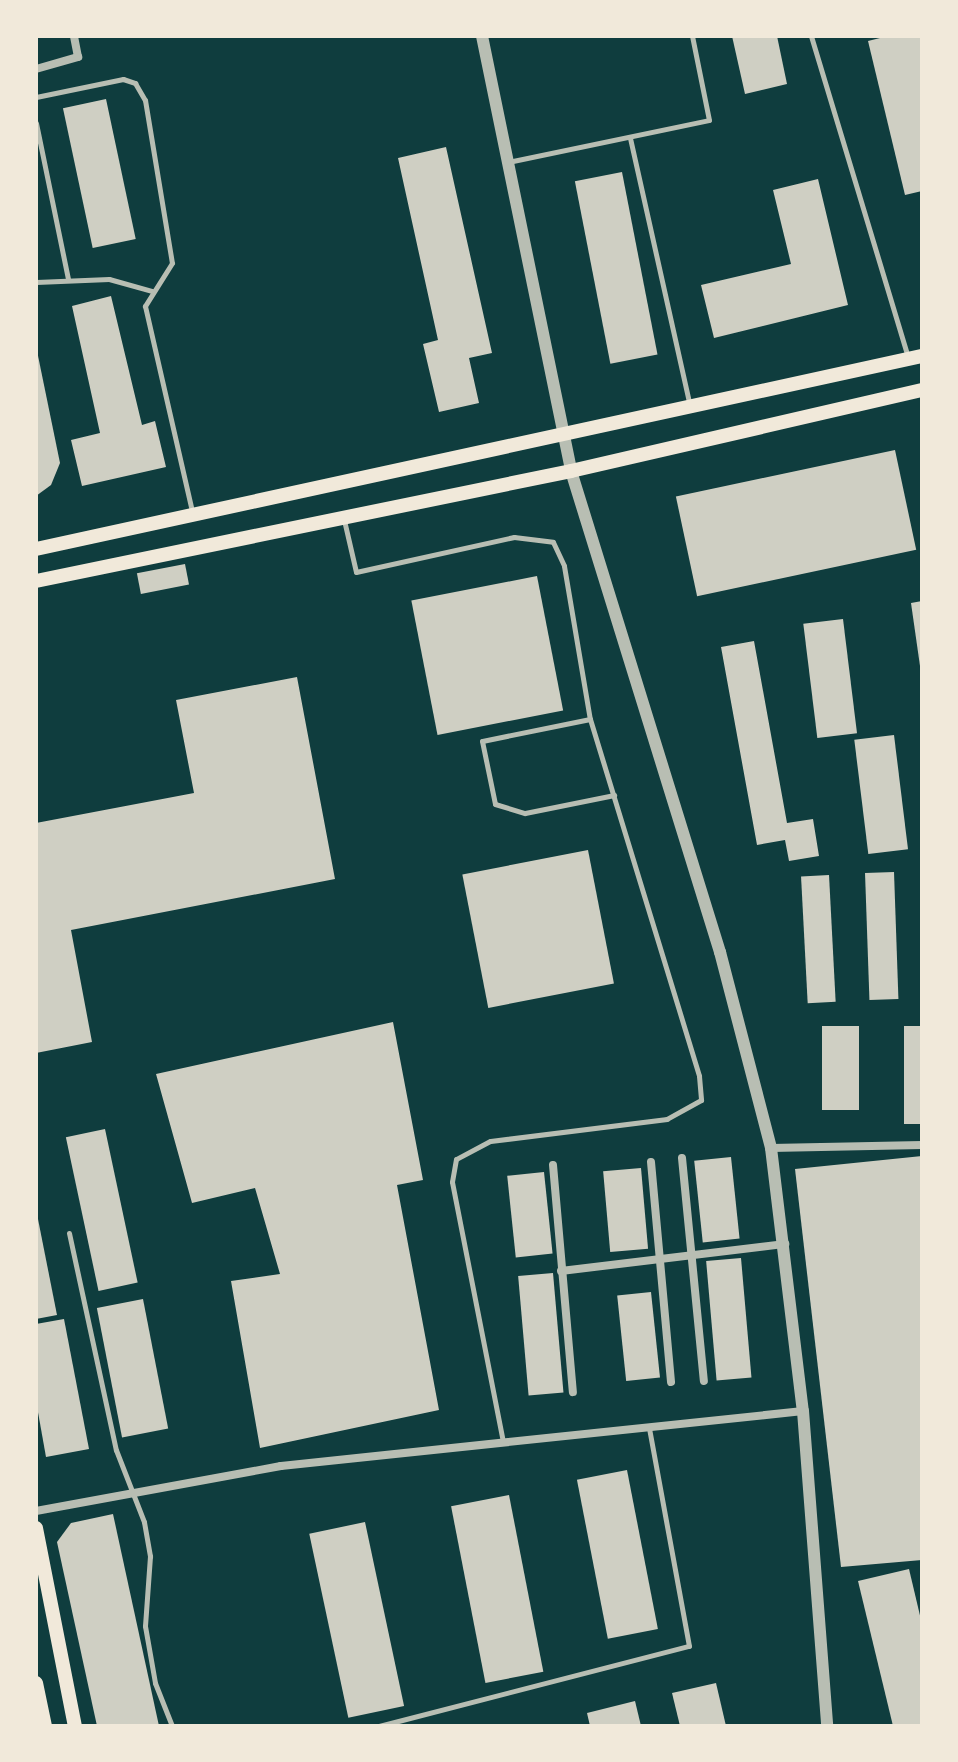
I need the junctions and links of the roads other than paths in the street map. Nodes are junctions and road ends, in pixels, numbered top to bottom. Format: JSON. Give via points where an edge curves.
{"nodes":[{"id":1,"x":74,"y":36,"type":"edge"},
{"id":2,"x":482,"y":36,"type":"edge"},
{"id":3,"x":692,"y":36,"type":"edge"},
{"id":4,"x":811,"y":36,"type":"edge"},
{"id":5,"x":36,"y":69,"type":"edge"},
{"id":6,"x":36,"y":97,"type":"edge"},
{"id":7,"x":36,"y":123,"type":"edge"},
{"id":8,"x":630,"y":138,"type":"junction"},
{"id":9,"x":507,"y":162,"type":"junction"},
{"id":10,"x":68,"y":279,"type":"junction"},
{"id":11,"x":36,"y":282,"type":"edge"},
{"id":12,"x":152,"y":291,"type":"junction"},
{"id":13,"x":915,"y":358,"type":"edge"},
{"id":14,"x":922,"y":390,"type":"edge"},
{"id":15,"x":691,"y":408,"type":"junction"},
{"id":16,"x":562,"y":437,"type":"junction"},
{"id":17,"x":571,"y":471,"type":"junction"},
{"id":18,"x":194,"y":515,"type":"junction"},
{"id":19,"x":344,"y":517,"type":"junction"},
{"id":20,"x":36,"y":549,"type":"edge"},
{"id":21,"x":36,"y":581,"type":"edge"},
{"id":22,"x":590,"y":719,"type":"junction"},
{"id":23,"x":614,"y":795,"type":"junction"},
{"id":24,"x":922,"y":1145,"type":"edge"},
{"id":25,"x":771,"y":1148,"type":"junction"},
{"id":26,"x":682,"y":1158,"type":"dead end"},
{"id":27,"x":651,"y":1162,"type":"dead end"},
{"id":28,"x":553,"y":1165,"type":"dead end"},
{"id":29,"x":69,"y":1233,"type":"dead end"},
{"id":30,"x":785,"y":1244,"type":"junction"},
{"id":31,"x":692,"y":1253,"type":"junction"},
{"id":32,"x":659,"y":1260,"type":"junction"},
{"id":33,"x":561,"y":1271,"type":"junction"},
{"id":34,"x":704,"y":1381,"type":"dead end"},
{"id":35,"x":671,"y":1382,"type":"dead end"},
{"id":36,"x":573,"y":1392,"type":"dead end"},
{"id":37,"x":803,"y":1411,"type":"junction"},
{"id":38,"x":649,"y":1429,"type":"junction"},
{"id":39,"x":503,"y":1441,"type":"junction"},
{"id":40,"x":133,"y":1493,"type":"junction"},
{"id":41,"x":36,"y":1511,"type":"edge"},
{"id":42,"x":36,"y":1528,"type":"edge"},
{"id":43,"x":36,"y":1683,"type":"edge"},
{"id":44,"x":45,"y":1726,"type":"edge"},
{"id":45,"x":75,"y":1726,"type":"edge"},
{"id":46,"x":172,"y":1726,"type":"edge"},
{"id":47,"x":379,"y":1726,"type":"edge"},
{"id":48,"x":827,"y":1726,"type":"edge"}],
"edges":[{"from":1,"to":5,"type":"street","via":[[78,57]]},
{"from":2,"to":9,"type":"street"},
{"from":3,"to":8,"type":"lane","via":[[709,120]]},
{"from":4,"to":13,"type":"lane"},
{"from":6,"to":12,"type":"lane","via":[[123,79],[140,92],[166,207],[172,263]]},
{"from":7,"to":10,"type":"lane"},
{"from":8,"to":9,"type":"lane"},
{"from":8,"to":15,"type":"lane"},
{"from":9,"to":16,"type":"street"},
{"from":10,"to":11,"type":"lane"},
{"from":10,"to":12,"type":"lane","via":[[109,279]]},
{"from":12,"to":18,"type":"lane","via":[[145,306]]},
{"from":13,"to":15,"type":"main road"},
{"from":14,"to":17,"type":"main road"},
{"from":15,"to":16,"type":"main road"},
{"from":16,"to":17,"type":"street"},
{"from":16,"to":18,"type":"main road"},
{"from":17,"to":19,"type":"main road"},
{"from":17,"to":25,"type":"street","via":[[720,952]]},
{"from":18,"to":20,"type":"main road"},
{"from":19,"to":21,"type":"main road"},
{"from":19,"to":22,"type":"lane","via":[[356,572],[514,537],[553,542],[564,566]]},
{"from":22,"to":23,"type":"lane"},
{"from":22,"to":23,"type":"lane","via":[[482,741],[495,804],[525,813]]},
{"from":23,"to":39,"type":"lane","via":[[689,1034],[701,1100],[667,1119],[490,1141],[456,1159],[452,1182]]},
{"from":24,"to":25,"type":"street"},
{"from":25,"to":30,"type":"street"},
{"from":26,"to":31,"type":"street"},
{"from":27,"to":32,"type":"street"},
{"from":28,"to":33,"type":"street"},
{"from":29,"to":40,"type":"lane","via":[[116,1450]]},
{"from":30,"to":31,"type":"street"},
{"from":30,"to":37,"type":"street"},
{"from":31,"to":32,"type":"street"},
{"from":31,"to":34,"type":"street"},
{"from":32,"to":33,"type":"street"},
{"from":32,"to":35,"type":"street"},
{"from":33,"to":36,"type":"street"},
{"from":37,"to":38,"type":"street"},
{"from":37,"to":48,"type":"street"},
{"from":38,"to":39,"type":"street"},
{"from":38,"to":47,"type":"lane","via":[[689,1646]]},
{"from":39,"to":40,"type":"street","via":[[281,1466]]},
{"from":40,"to":41,"type":"street"},
{"from":40,"to":46,"type":"lane","via":[[150,1556],[147,1640],[155,1683]]},
{"from":42,"to":45,"type":"main road"},
{"from":43,"to":44,"type":"main road"}]}
